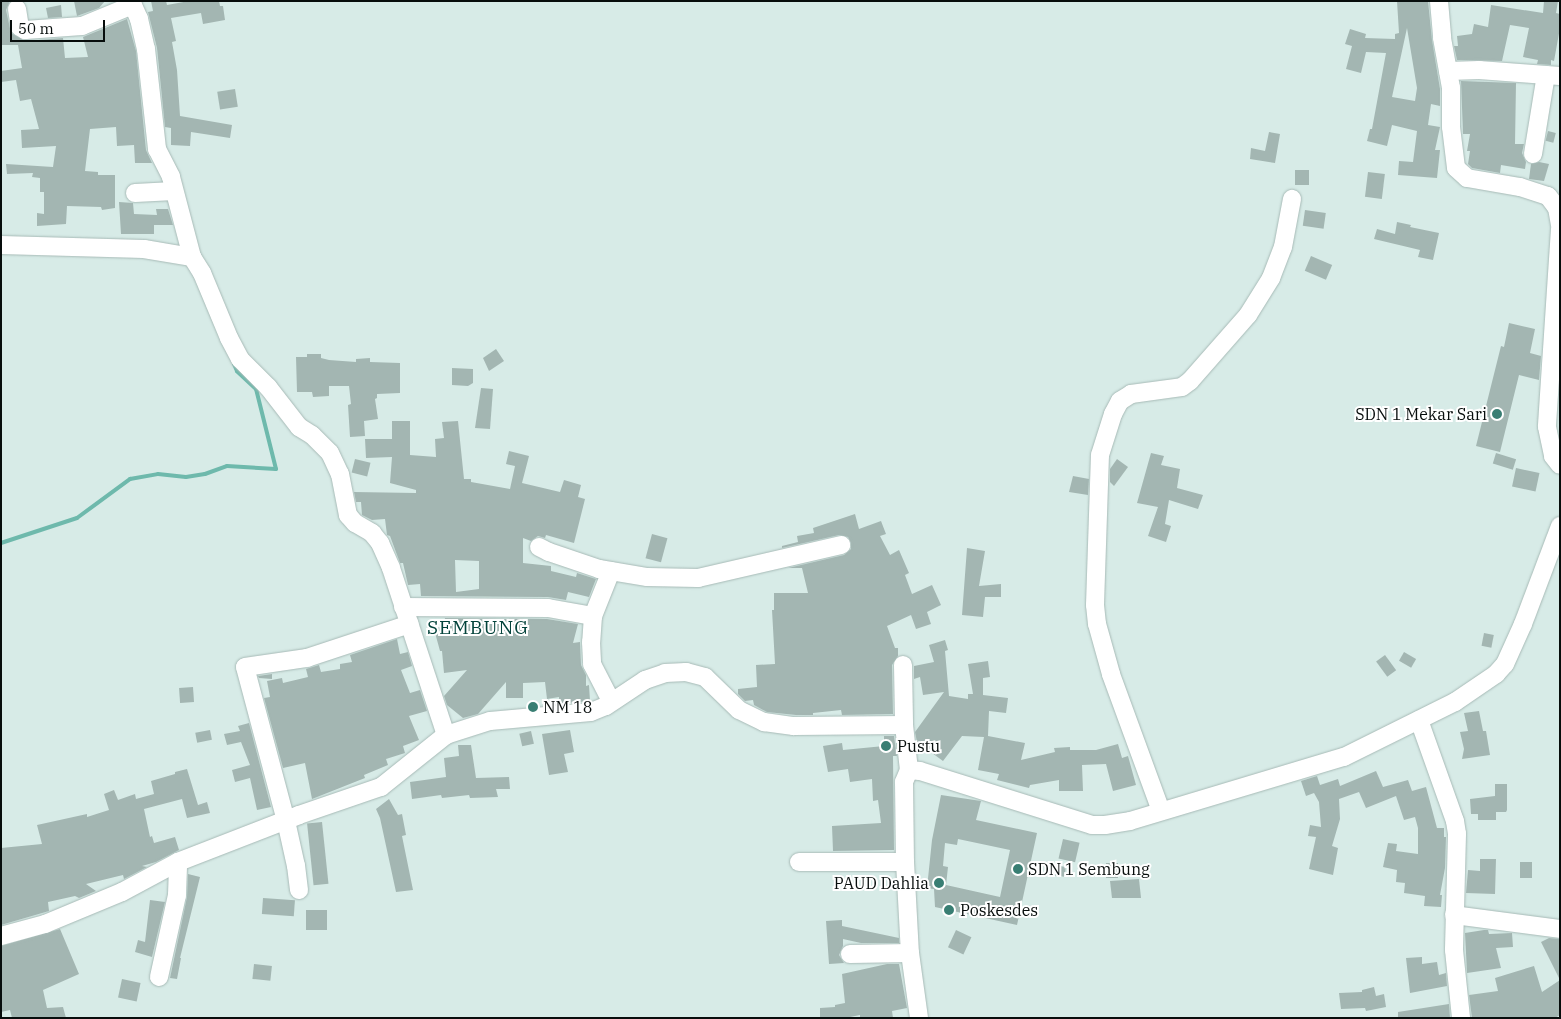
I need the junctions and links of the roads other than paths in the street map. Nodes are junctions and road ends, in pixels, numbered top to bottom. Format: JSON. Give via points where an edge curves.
{"nodes":[{"id":1,"x":1439,"y":1,"type":"edge"},
{"id":2,"x":132,"y":3,"type":"edge"},
{"id":3,"x":17,"y":9,"type":"dead end"},
{"id":4,"x":1448,"y":71,"type":"junction"},
{"id":5,"x":1553,"y":76,"type":"edge"},
{"id":6,"x":1533,"y":154,"type":"dead end"},
{"id":7,"x":174,"y":191,"type":"junction"},
{"id":8,"x":134,"y":193,"type":"dead end"},
{"id":9,"x":1292,"y":198,"type":"dead end"},
{"id":10,"x":1560,"y":225,"type":"edge"},
{"id":11,"x":1560,"y":229,"type":"edge"},
{"id":12,"x":1,"y":245,"type":"edge"},
{"id":13,"x":192,"y":257,"type":"junction"},
{"id":14,"x":1557,"y":311,"type":"edge"},
{"id":15,"x":1560,"y":465,"type":"edge"},
{"id":16,"x":1560,"y":526,"type":"edge"},
{"id":17,"x":841,"y":545,"type":"dead end"},
{"id":18,"x":540,"y":547,"type":"dead end"},
{"id":19,"x":611,"y":571,"type":"junction"},
{"id":20,"x":403,"y":607,"type":"junction"},
{"id":21,"x":592,"y":616,"type":"junction"},
{"id":22,"x":410,"y":624,"type":"junction"},
{"id":23,"x":903,"y":665,"type":"dead end"},
{"id":24,"x":611,"y":701,"type":"junction"},
{"id":25,"x":1419,"y":720,"type":"junction"},
{"id":26,"x":904,"y":725,"type":"junction"},
{"id":27,"x":446,"y":736,"type":"junction"},
{"id":28,"x":908,"y":770,"type":"junction"},
{"id":29,"x":1161,"y":811,"type":"junction"},
{"id":30,"x":286,"y":821,"type":"junction"},
{"id":31,"x":178,"y":862,"type":"junction"},
{"id":32,"x":799,"y":862,"type":"dead end"},
{"id":33,"x":905,"y":862,"type":"junction"},
{"id":34,"x":299,"y":890,"type":"dead end"},
{"id":35,"x":1454,"y":915,"type":"junction"},
{"id":36,"x":1560,"y":930,"type":"edge"},
{"id":37,"x":1,"y":936,"type":"edge"},
{"id":38,"x":910,"y":953,"type":"junction"},
{"id":39,"x":850,"y":954,"type":"dead end"},
{"id":40,"x":159,"y":977,"type":"dead end"},
{"id":41,"x":919,"y":1018,"type":"edge"},
{"id":42,"x":1460,"y":1018,"type":"edge"}],
"edges":[{"from":1,"to":4,"type":"street"},
{"from":2,"to":3,"type":"street","via":[[82,26],[25,30],[20,27]]},
{"from":2,"to":7,"type":"street","via":[[146,49],[157,149]]},
{"from":4,"to":5,"type":"street"},
{"from":4,"to":10,"type":"street","via":[[1454,162],[1459,173],[1478,181],[1543,193],[1554,201]]},
{"from":5,"to":6,"type":"street"},
{"from":7,"to":8,"type":"street"},
{"from":7,"to":13,"type":"street"},
{"from":9,"to":29,"type":"street","via":[[1284,247],[1271,278],[1248,315],[1190,381],[1182,386],[1131,394],[1120,402],[1100,454],[1097,624],[1111,674]]},
{"from":11,"to":14,"type":"street"},
{"from":12,"to":13,"type":"street","via":[[144,249]]},
{"from":13,"to":20,"type":"street","via":[[240,359],[268,387],[295,423],[319,441],[334,459],[348,515],[372,533],[380,544]]},
{"from":14,"to":15,"type":"street","via":[[1547,427],[1548,442]]},
{"from":16,"to":25,"type":"street","via":[[1505,664],[1485,683]]},
{"from":17,"to":19,"type":"street","via":[[698,578],[647,577]]},
{"from":18,"to":19,"type":"street"},
{"from":19,"to":21,"type":"street"},
{"from":20,"to":21,"type":"street","via":[[548,608]]},
{"from":20,"to":22,"type":"street"},
{"from":21,"to":24,"type":"street","via":[[592,664]]},
{"from":22,"to":27,"type":"street"},
{"from":22,"to":30,"type":"street","via":[[307,658],[245,668]]},
{"from":23,"to":26,"type":"street"},
{"from":24,"to":26,"type":"street","via":[[655,676],[686,672],[705,677],[739,710],[764,722],[794,726]]},
{"from":24,"to":27,"type":"street","via":[[591,712],[490,720]]},
{"from":25,"to":29,"type":"street","via":[[1344,756]]},
{"from":25,"to":35,"type":"street","via":[[1455,821]]},
{"from":26,"to":28,"type":"street"},
{"from":27,"to":30,"type":"street","via":[[381,787]]},
{"from":28,"to":29,"type":"street","via":[[1092,825],[1118,823]]},
{"from":28,"to":33,"type":"street","via":[[904,782]]},
{"from":30,"to":31,"type":"street"},
{"from":30,"to":34,"type":"street"},
{"from":31,"to":37,"type":"street","via":[[122,892],[45,924]]},
{"from":31,"to":40,"type":"street","via":[[177,895]]},
{"from":32,"to":33,"type":"street"},
{"from":33,"to":38,"type":"street"},
{"from":35,"to":36,"type":"street"},
{"from":35,"to":42,"type":"street"},
{"from":38,"to":39,"type":"street"},
{"from":38,"to":41,"type":"street"}]}
